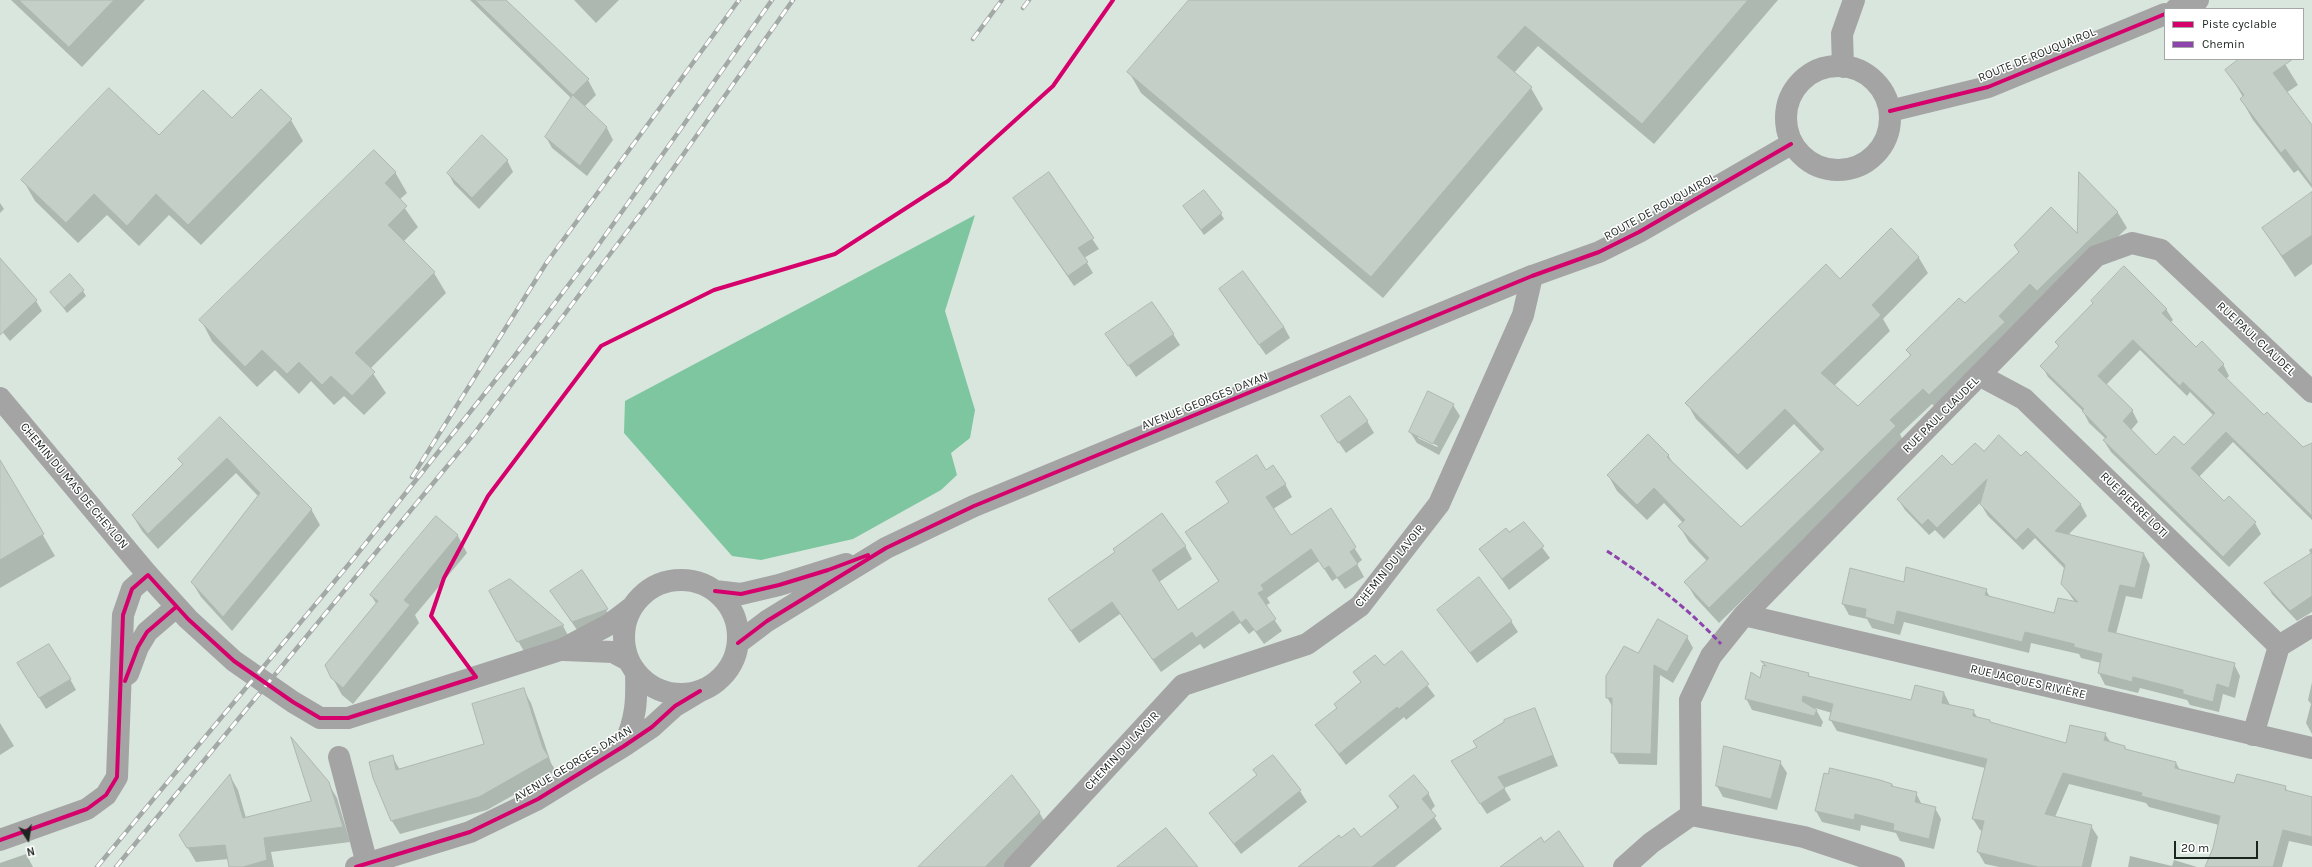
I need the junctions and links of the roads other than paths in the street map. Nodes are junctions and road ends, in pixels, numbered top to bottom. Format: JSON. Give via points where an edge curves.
{"nodes":[{"id":1,"x":1854,"y":0,"type":"edge"},
{"id":2,"x":2198,"y":0,"type":"edge"},
{"id":3,"x":2178,"y":8,"type":"edge"},
{"id":4,"x":2164,"y":14,"type":"edge"},
{"id":5,"x":1843,"y":67,"type":"junction"},
{"id":6,"x":1890,"y":111,"type":"junction"},
{"id":7,"x":1792,"y":144,"type":"junction"},
{"id":8,"x":1532,"y":276,"type":"junction"},
{"id":9,"x":1979,"y":376,"type":"junction"},
{"id":10,"x":2312,"y":392,"type":"edge"},
{"id":11,"x":0,"y":398,"type":"edge"},
{"id":12,"x":886,"y":548,"type":"junction"},
{"id":13,"x":148,"y":575,"type":"junction"},
{"id":14,"x":715,"y":591,"type":"junction"},
{"id":15,"x":631,"y":608,"type":"junction"},
{"id":16,"x":182,"y":613,"type":"junction"},
{"id":17,"x":1744,"y":615,"type":"junction"},
{"id":18,"x":2312,"y":626,"type":"edge"},
{"id":19,"x":738,"y":643,"type":"junction"},
{"id":20,"x":2279,"y":646,"type":"junction"},
{"id":21,"x":563,"y":650,"type":"junction"},
{"id":22,"x":632,"y":666,"type":"junction"},
{"id":23,"x":122,"y":688,"type":"junction"},
{"id":24,"x":700,"y":691,"type":"junction"},
{"id":25,"x":2253,"y":735,"type":"junction"},
{"id":26,"x":624,"y":745,"type":"junction"},
{"id":27,"x":2312,"y":748,"type":"edge"},
{"id":28,"x":339,"y":757,"type":"dead end"},
{"id":29,"x":1691,"y":815,"type":"junction"},
{"id":30,"x":0,"y":840,"type":"edge"},
{"id":31,"x":370,"y":865,"type":"edge"},
{"id":32,"x":1015,"y":867,"type":"edge"},
{"id":33,"x":1624,"y":867,"type":"edge"},
{"id":34,"x":1894,"y":867,"type":"edge"}],
"edges":[{"from":1,"to":5,"type":"street","via":[[1842,34]]},
{"from":2,"to":3,"type":"street"},
{"from":4,"to":6,"type":"street","name":"ROUTE DE ROUQUAIROL","via":[[1988,87]]},
{"from":5,"to":6,"type":"street","via":[[1860,71],[1874,81],[1884,94]]},
{"from":5,"to":7,"type":"street","via":[[1824,68],[1808,76],[1795,89],[1787,106],[1786,124]]},
{"from":6,"to":7,"type":"street","via":[[1888,132],[1879,150],[1863,164],[1843,170],[1822,168],[1804,159]]},
{"from":7,"to":8,"type":"street","name":"ROUTE DE ROUQUAIROL","via":[[1639,232],[1599,252]]},
{"from":8,"to":12,"type":"street","name":"AVENUE GEORGES DAYAN","via":[[974,506]]},
{"from":8,"to":32,"type":"street","name":"CHEMIN DU LAVOIR","via":[[1523,315],[1439,504],[1360,606],[1307,644],[1183,685]]},
{"from":9,"to":10,"type":"street","name":"RUE PAUL CLAUDEL","via":[[2096,256],[2132,243],[2161,250]]},
{"from":9,"to":17,"type":"street","name":"RUE PAUL CLAUDEL"},
{"from":9,"to":20,"type":"street","name":"RUE PIERRE LOTI","via":[[2024,399]]},
{"from":11,"to":13,"type":"street","name":"CHEMIN DU MAS DE CHEYLON"},
{"from":12,"to":14,"type":"street","name":"AVENUE GEORGES DAYAN","via":[[779,585],[740,594]]},
{"from":12,"to":19,"type":"street","name":"AVENUE GEORGES DAYAN","via":[[767,621]]},
{"from":13,"to":16,"type":"street"},
{"from":13,"to":23,"type":"street","via":[[132,589],[123,615]]},
{"from":14,"to":15,"type":"street","via":[[690,580],[671,580],[643,594]]},
{"from":14,"to":19,"type":"street","via":[[725,600],[736,619]]},
{"from":15,"to":21,"type":"street","via":[[610,624]]},
{"from":15,"to":22,"type":"street","via":[[624,634]]},
{"from":16,"to":21,"type":"street","via":[[234,660],[320,718],[348,718]]},
{"from":16,"to":23,"type":"street","via":[[147,632],[138,647]]},
{"from":17,"to":25,"type":"street","name":"RUE JACQUES RIVIÈRE"},
{"from":17,"to":29,"type":"street","name":"RUE PAUL CLAUDEL","via":[[1711,656],[1690,700]]},
{"from":18,"to":20,"type":"street"},
{"from":19,"to":24,"type":"street","via":[[727,671],[714,684]]},
{"from":20,"to":25,"type":"street"},
{"from":21,"to":22,"type":"street","via":[[613,652]]},
{"from":22,"to":24,"type":"street","via":[[649,684],[661,690],[682,694]]},
{"from":22,"to":26,"type":"street","name":"AVENUE GEORGES DAYAN","via":[[637,700],[633,725]]},
{"from":23,"to":30,"type":"street","via":[[117,777],[106,795],[87,809]]},
{"from":24,"to":26,"type":"street","name":"AVENUE GEORGES DAYAN","via":[[675,706],[652,727]]},
{"from":25,"to":27,"type":"street","name":"RUE JACQUES RIVIÈRE"},
{"from":26,"to":31,"type":"street","name":"AVENUE GEORGES DAYAN","via":[[538,799],[470,832]]},
{"from":28,"to":31,"type":"street"},
{"from":29,"to":33,"type":"street","via":[[1651,843]]},
{"from":29,"to":34,"type":"street","via":[[1804,837]]}]}
